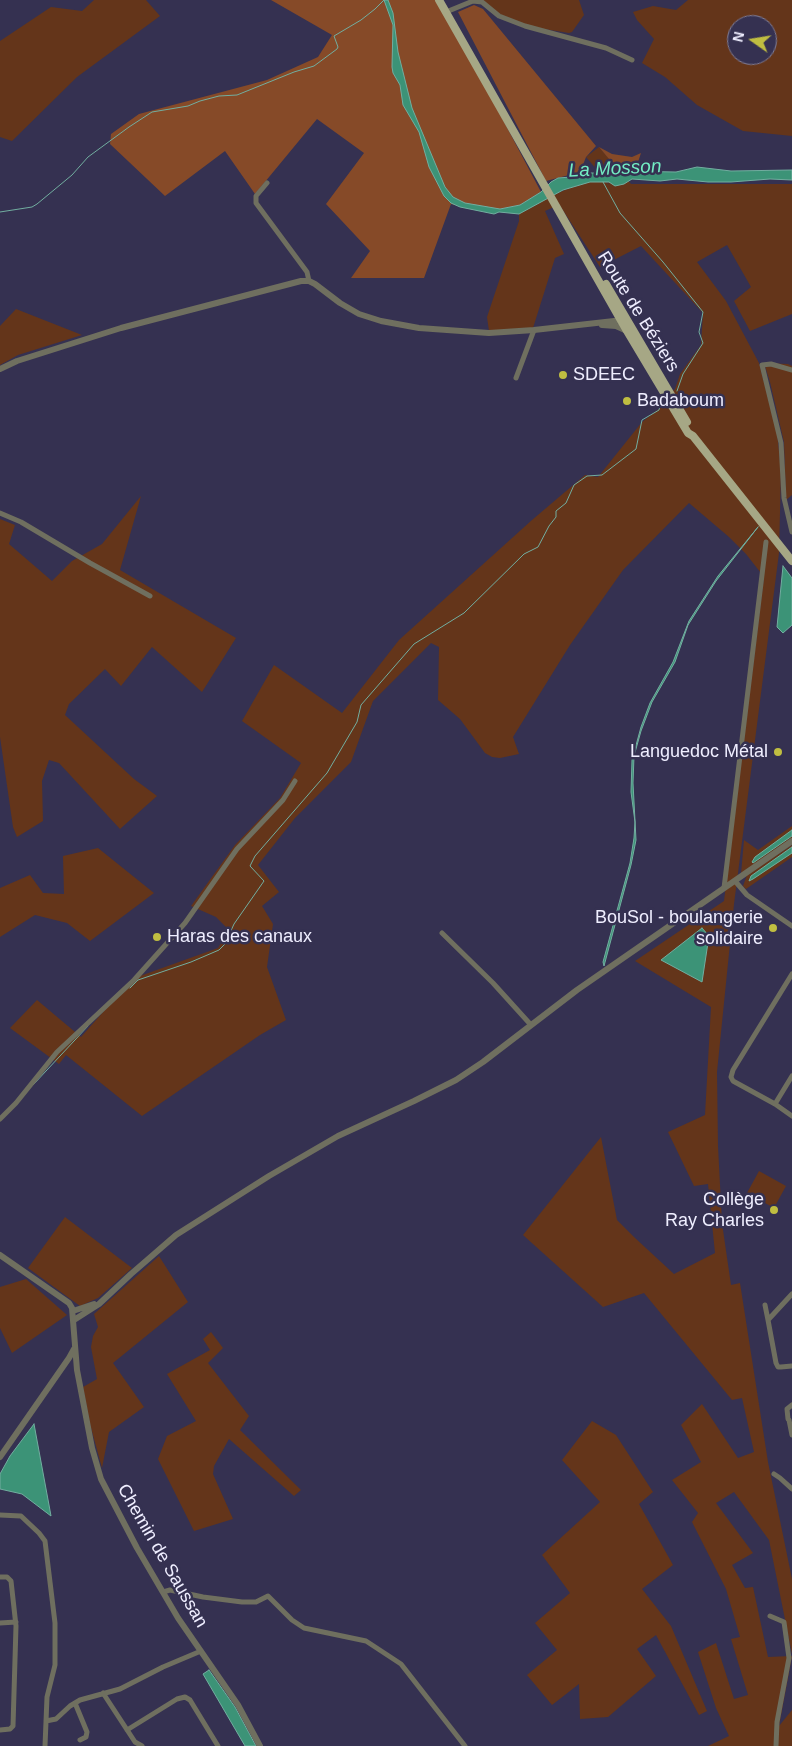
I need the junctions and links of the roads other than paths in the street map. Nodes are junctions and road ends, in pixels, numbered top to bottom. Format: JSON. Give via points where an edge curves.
{"nodes":[{"id":1,"x":439,"y":0,"type":"edge"},
{"id":2,"x":446,"y":12,"type":"junction"},
{"id":3,"x":632,"y":60,"type":"dead end"},
{"id":4,"x":268,"y":183,"type":"dead end"},
{"id":5,"x":581,"y":249,"type":"junction"},
{"id":6,"x":309,"y":281,"type":"junction"},
{"id":7,"x":607,"y":295,"type":"junction"},
{"id":8,"x":622,"y":322,"type":"junction"},
{"id":9,"x":594,"y":324,"type":"junction"},
{"id":10,"x":534,"y":330,"type":"junction"},
{"id":11,"x":0,"y":369,"type":"edge"},
{"id":12,"x":792,"y":370,"type":"edge"},
{"id":13,"x":516,"y":378,"type":"dead end"},
{"id":14,"x":693,"y":436,"type":"junction"},
{"id":15,"x":0,"y":514,"type":"edge"},
{"id":16,"x":792,"y":532,"type":"edge"},
{"id":17,"x":766,"y":542,"type":"dead end"},
{"id":18,"x":792,"y":561,"type":"edge"},
{"id":19,"x":150,"y":596,"type":"dead end"},
{"id":20,"x":295,"y":781,"type":"dead end"},
{"id":21,"x":792,"y":841,"type":"edge"},
{"id":22,"x":735,"y":880,"type":"junction"},
{"id":23,"x":724,"y":888,"type":"junction"},
{"id":24,"x":792,"y":926,"type":"edge"},
{"id":25,"x":442,"y":933,"type":"dead end"},
{"id":26,"x":792,"y":974,"type":"edge"},
{"id":27,"x":531,"y":1025,"type":"junction"},
{"id":28,"x":792,"y":1076,"type":"edge"},
{"id":29,"x":777,"y":1105,"type":"junction"},
{"id":30,"x":792,"y":1111,"type":"edge"},
{"id":31,"x":792,"y":1116,"type":"edge"},
{"id":32,"x":0,"y":1119,"type":"edge"},
{"id":33,"x":0,"y":1256,"type":"edge"},
{"id":34,"x":110,"y":1293,"type":"junction"},
{"id":35,"x":792,"y":1294,"type":"edge"},
{"id":36,"x":765,"y":1305,"type":"dead end"},
{"id":37,"x":73,"y":1311,"type":"junction"},
{"id":38,"x":74,"y":1320,"type":"junction"},
{"id":39,"x":768,"y":1320,"type":"junction"},
{"id":40,"x":72,"y":1352,"type":"junction"},
{"id":41,"x":77,"y":1365,"type":"junction"},
{"id":42,"x":792,"y":1366,"type":"edge"},
{"id":43,"x":790,"y":1406,"type":"edge"},
{"id":44,"x":792,"y":1435,"type":"edge"},
{"id":45,"x":0,"y":1457,"type":"edge"},
{"id":46,"x":774,"y":1474,"type":"dead end"},
{"id":47,"x":792,"y":1489,"type":"edge"},
{"id":48,"x":0,"y":1516,"type":"edge"},
{"id":49,"x":0,"y":1577,"type":"edge"},
{"id":50,"x":163,"y":1592,"type":"junction"},
{"id":51,"x":770,"y":1616,"type":"dead end"},
{"id":52,"x":16,"y":1622,"type":"junction"},
{"id":53,"x":0,"y":1623,"type":"edge"},
{"id":54,"x":201,"y":1651,"type":"junction"},
{"id":55,"x":103,"y":1693,"type":"junction"},
{"id":56,"x":75,"y":1703,"type":"junction"},
{"id":57,"x":46,"y":1721,"type":"junction"},
{"id":58,"x":0,"y":1730,"type":"edge"},
{"id":59,"x":127,"y":1730,"type":"junction"},
{"id":60,"x":80,"y":1740,"type":"dead end"},
{"id":61,"x":45,"y":1746,"type":"edge"},
{"id":62,"x":142,"y":1746,"type":"edge"},
{"id":63,"x":218,"y":1746,"type":"edge"},
{"id":64,"x":260,"y":1746,"type":"edge"},
{"id":65,"x":465,"y":1746,"type":"edge"},
{"id":66,"x":776,"y":1746,"type":"edge"}],
"edges":[{"from":1,"to":2,"type":"main road"},
{"from":2,"to":3,"type":"street","via":[[482,2],[500,16],[525,26],[606,48]]},
{"from":2,"to":5,"type":"main road","name":"Route de Béziers"},
{"from":4,"to":6,"type":"street","via":[[256,196],[256,203],[308,272]]},
{"from":5,"to":7,"type":"main road","name":"Route de Béziers"},
{"from":5,"to":8,"type":"main road","name":"Route de Béziers","via":[[596,268]]},
{"from":6,"to":10,"type":"street","via":[[359,314],[399,325],[489,333]]},
{"from":6,"to":11,"type":"street","via":[[282,285],[121,328]]},
{"from":7,"to":8,"type":"main road","name":"Route de Béziers"},
{"from":7,"to":9,"type":"street","via":[[611,315],[609,319]]},
{"from":8,"to":9,"type":"street","via":[[614,320]]},
{"from":8,"to":14,"type":"main road","name":"Route de Béziers","via":[[688,433]]},
{"from":8,"to":14,"type":"main road","name":"Route de Béziers","via":[[693,431]]},
{"from":9,"to":10,"type":"street"},
{"from":10,"to":13,"type":"street"},
{"from":12,"to":16,"type":"street","via":[[762,365],[781,443],[784,498]]},
{"from":14,"to":18,"type":"main road"},
{"from":15,"to":19,"type":"street","via":[[21,522]]},
{"from":17,"to":23,"type":"street"},
{"from":20,"to":32,"type":"street","via":[[283,800],[237,849],[185,923],[134,980],[57,1052]]},
{"from":21,"to":22,"type":"street"},
{"from":22,"to":23,"type":"street"},
{"from":22,"to":24,"type":"street","via":[[747,896]]},
{"from":23,"to":27,"type":"street"},
{"from":25,"to":27,"type":"street","via":[[493,982]]},
{"from":26,"to":29,"type":"street","via":[[730,1077]]},
{"from":27,"to":34,"type":"street","via":[[456,1080],[338,1136],[184,1230]]},
{"from":28,"to":29,"type":"street"},
{"from":29,"to":30,"type":"street"},
{"from":29,"to":31,"type":"street"},
{"from":33,"to":37,"type":"street","via":[[69,1303]]},
{"from":34,"to":37,"type":"street","via":[[94,1304]]},
{"from":34,"to":38,"type":"street"},
{"from":35,"to":39,"type":"street"},
{"from":36,"to":39,"type":"street"},
{"from":37,"to":38,"type":"street","name":"Chemin de Saussan"},
{"from":38,"to":40,"type":"street","name":"Chemin de Saussan"},
{"from":39,"to":42,"type":"street","via":[[778,1367]]},
{"from":40,"to":41,"type":"street"},
{"from":40,"to":41,"type":"street","name":"Chemin de Saussan"},
{"from":40,"to":45,"type":"street"},
{"from":41,"to":50,"type":"street","name":"Chemin de Saussan","via":[[101,1479]]},
{"from":43,"to":44,"type":"street","via":[[787,1412]]},
{"from":46,"to":47,"type":"street"},
{"from":48,"to":57,"type":"street","via":[[21,1516],[45,1541],[53,1600],[55,1665],[47,1698]]},
{"from":49,"to":52,"type":"street","via":[[11,1581]]},
{"from":50,"to":54,"type":"street","name":"Chemin de Saussan"},
{"from":50,"to":65,"type":"street","via":[[170,1590],[242,1602],[256,1602],[268,1596],[304,1628],[366,1641],[401,1664]]},
{"from":51,"to":66,"type":"street","via":[[784,1622],[789,1658],[777,1722]]},
{"from":52,"to":53,"type":"street"},
{"from":52,"to":58,"type":"street","via":[[13,1726],[10,1730]]},
{"from":54,"to":55,"type":"street","via":[[132,1684]]},
{"from":54,"to":64,"type":"street","name":"Chemin de Saussan","via":[[238,1705]]},
{"from":55,"to":56,"type":"street"},
{"from":55,"to":59,"type":"street"},
{"from":56,"to":57,"type":"street","via":[[56,1719]]},
{"from":56,"to":60,"type":"street","via":[[87,1732],[86,1737]]},
{"from":57,"to":61,"type":"street"},
{"from":59,"to":62,"type":"street"},
{"from":59,"to":63,"type":"street","via":[[185,1696]]}]}
